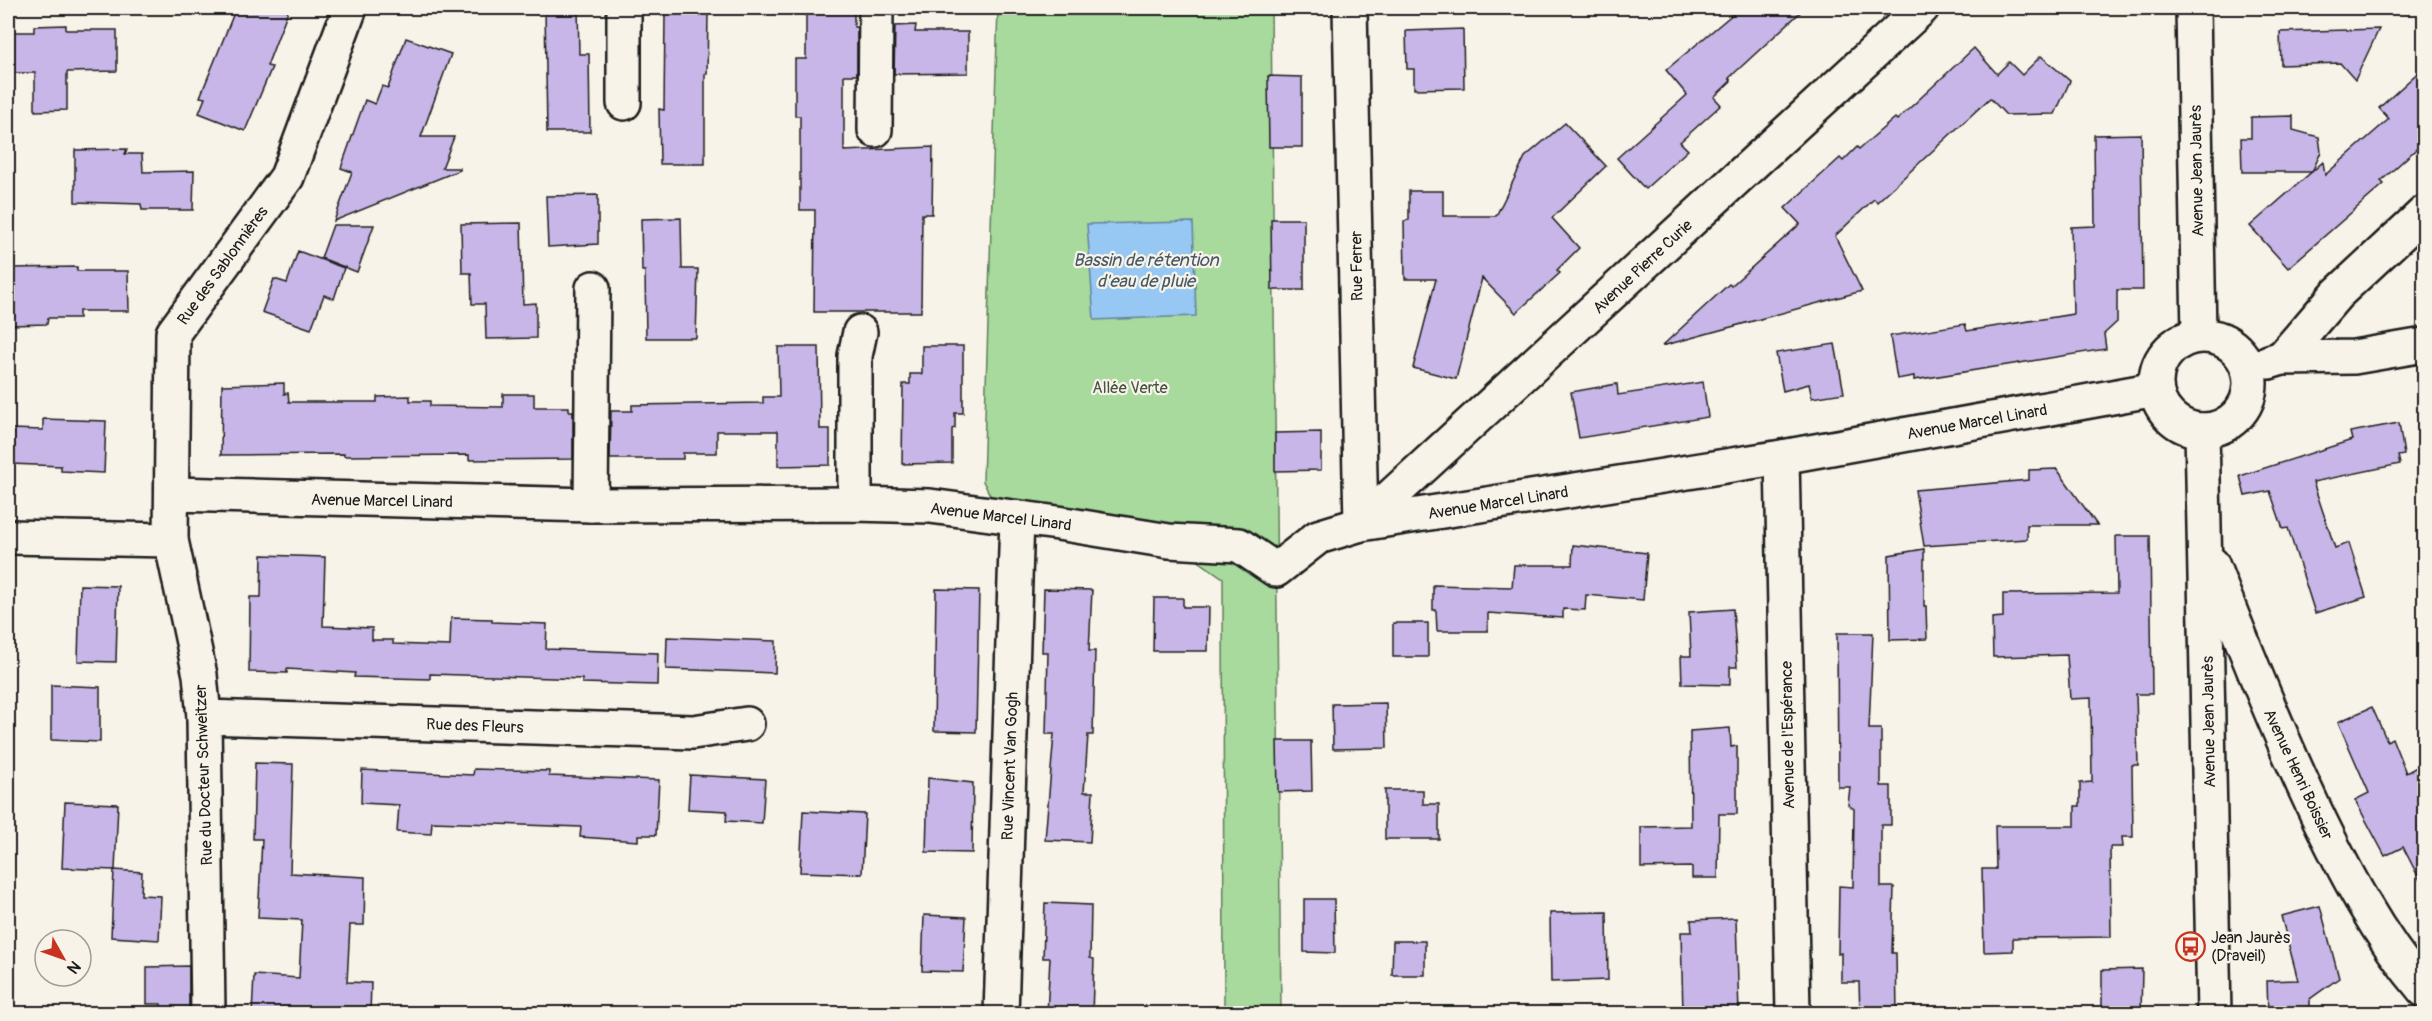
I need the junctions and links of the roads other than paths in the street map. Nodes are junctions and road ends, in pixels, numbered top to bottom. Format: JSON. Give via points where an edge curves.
{"nodes":[{"id":1,"x":350,"y":8,"type":"edge"},
{"id":2,"x":624,"y":8,"type":"edge"},
{"id":3,"x":876,"y":8,"type":"edge"},
{"id":4,"x":1350,"y":8,"type":"edge"},
{"id":5,"x":1922,"y":8,"type":"edge"},
{"id":6,"x":2193,"y":8,"type":"edge"},
{"id":7,"x":624,"y":103,"type":"dead end"},
{"id":8,"x":875,"y":130,"type":"dead end"},
{"id":9,"x":2424,"y":213,"type":"edge"},
{"id":10,"x":592,"y":288,"type":"dead end"},
{"id":11,"x":861,"y":333,"type":"dead end"},
{"id":12,"x":2199,"y":335,"type":"junction"},
{"id":13,"x":2424,"y":345,"type":"edge"},
{"id":14,"x":2282,"y":358,"type":"junction"},
{"id":15,"x":2248,"y":368,"type":"junction"},
{"id":16,"x":2156,"y":389,"type":"junction"},
{"id":17,"x":2202,"y":430,"type":"junction"},
{"id":18,"x":1782,"y":457,"type":"junction"},
{"id":19,"x":173,"y":494,"type":"junction"},
{"id":20,"x":855,"y":504,"type":"junction"},
{"id":21,"x":591,"y":505,"type":"junction"},
{"id":22,"x":1017,"y":518,"type":"junction"},
{"id":23,"x":1361,"y":524,"type":"junction"},
{"id":24,"x":8,"y":537,"type":"edge"},
{"id":25,"x":171,"y":540,"type":"junction"},
{"id":26,"x":2204,"y":542,"type":"junction"},
{"id":27,"x":204,"y":717,"type":"junction"},
{"id":28,"x":747,"y":724,"type":"dead end"},
{"id":29,"x":2424,"y":990,"type":"edge"},
{"id":30,"x":208,"y":1014,"type":"edge"},
{"id":31,"x":1001,"y":1014,"type":"edge"},
{"id":32,"x":1793,"y":1014,"type":"edge"},
{"id":33,"x":2214,"y":1014,"type":"edge"}],
"edges":[{"from":1,"to":19,"type":"street","name":"Rue des Sablonnières","via":[[287,177],[173,333]]},
{"from":2,"to":7,"type":"street"},
{"from":3,"to":8,"type":"street"},
{"from":4,"to":23,"type":"street","name":"Rue Ferrer"},
{"from":5,"to":23,"type":"street","name":"Avenue Pierre Curie"},
{"from":6,"to":12,"type":"street","name":"Avenue Jean Jaurès"},
{"from":9,"to":14,"type":"street","via":[[2337,294]]},
{"from":10,"to":21,"type":"street"},
{"from":11,"to":20,"type":"street","via":[[855,356]]},
{"from":12,"to":15,"type":"street","via":[[2224,340],[2243,357]]},
{"from":12,"to":16,"type":"street","via":[[2171,347],[2162,360]]},
{"from":13,"to":14,"type":"street","via":[[2354,357]]},
{"from":14,"to":15,"type":"street"},
{"from":15,"to":17,"type":"street","via":[[2248,398],[2241,411],[2216,428]]},
{"from":16,"to":17,"type":"street","via":[[2160,402],[2177,422]]},
{"from":16,"to":18,"type":"street","name":"Avenue Marcel Linard"},
{"from":17,"to":26,"type":"street","name":"Avenue Jean Jaurès"},
{"from":18,"to":23,"type":"street","name":"Avenue Marcel Linard"},
{"from":18,"to":32,"type":"street","name":"Avenue de l'Espérance"},
{"from":19,"to":21,"type":"street","name":"Avenue Marcel Linard"},
{"from":19,"to":25,"type":"street","name":"Rue des Sablonnières"},
{"from":20,"to":21,"type":"street","name":"Avenue Marcel Linard"},
{"from":20,"to":22,"type":"street","name":"Avenue Marcel Linard","via":[[930,506]]},
{"from":22,"to":23,"type":"street","name":"Avenue Marcel Linard","via":[[1169,541],[1239,545],[1276,570],[1318,537]]},
{"from":22,"to":31,"type":"street","name":"Rue Vincent Van Gogh"},
{"from":24,"to":25,"type":"street"},
{"from":25,"to":27,"type":"street","name":"Rue du Docteur Schweitzer","via":[[200,675]]},
{"from":26,"to":29,"type":"street","name":"Avenue Henri Boissier","via":[[2258,684],[2338,860],[2398,960]]},
{"from":26,"to":33,"type":"street","name":"Avenue Jean Jaurès"},
{"from":27,"to":28,"type":"street","name":"Rue des Fleurs","via":[[693,732]]},
{"from":27,"to":30,"type":"street","name":"Rue du Docteur Schweitzer"}]}
